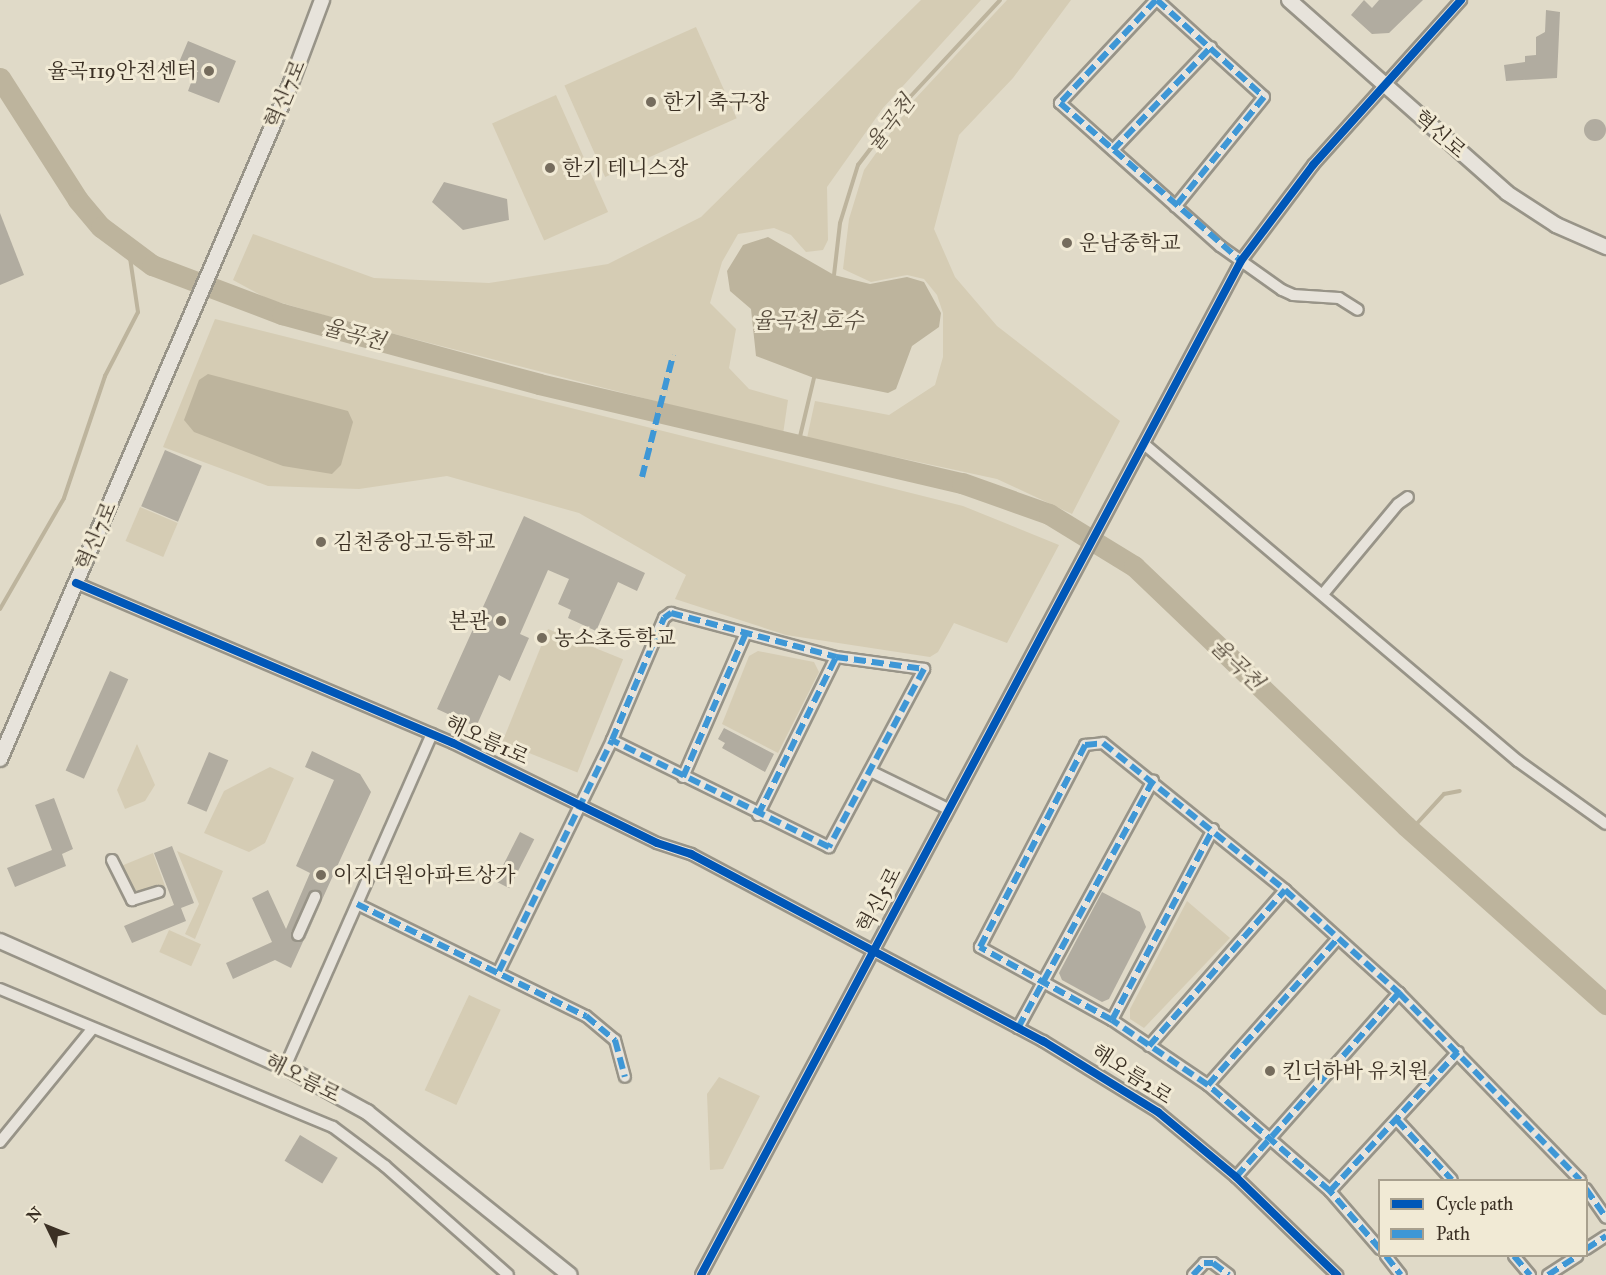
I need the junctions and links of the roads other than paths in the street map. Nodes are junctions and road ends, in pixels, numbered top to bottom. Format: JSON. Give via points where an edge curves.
{"nodes":[{"id":1,"x":321,"y":0,"type":"edge"},
{"id":2,"x":1157,"y":0,"type":"edge"},
{"id":3,"x":1289,"y":0,"type":"edge"},
{"id":4,"x":1461,"y":0,"type":"edge"},
{"id":5,"x":1211,"y":47,"type":"junction"},
{"id":6,"x":1383,"y":84,"type":"junction"},
{"id":7,"x":1113,"y":150,"type":"junction"},
{"id":8,"x":1175,"y":207,"type":"junction"},
{"id":9,"x":1606,"y":247,"type":"edge"},
{"id":10,"x":1241,"y":261,"type":"junction"},
{"id":11,"x":1358,"y":310,"type":"dead end"},
{"id":12,"x":1143,"y":444,"type":"junction"},
{"id":13,"x":1408,"y":497,"type":"dead end"},
{"id":14,"x":76,"y":583,"type":"junction"},
{"id":15,"x":1323,"y":594,"type":"junction"},
{"id":16,"x":745,"y":635,"type":"junction"},
{"id":17,"x":836,"y":657,"type":"junction"},
{"id":18,"x":432,"y":734,"type":"junction"},
{"id":19,"x":612,"y":740,"type":"junction"},
{"id":20,"x":0,"y":759,"type":"edge"},
{"id":21,"x":870,"y":771,"type":"junction"},
{"id":22,"x":683,"y":777,"type":"junction"},
{"id":23,"x":1152,"y":780,"type":"junction"},
{"id":24,"x":582,"y":804,"type":"junction"},
{"id":25,"x":948,"y":809,"type":"junction"},
{"id":26,"x":758,"y":815,"type":"junction"},
{"id":27,"x":1606,"y":824,"type":"edge"},
{"id":28,"x":1213,"y":829,"type":"junction"},
{"id":29,"x":112,"y":860,"type":"dead end"},
{"id":30,"x":1285,"y":890,"type":"junction"},
{"id":31,"x":159,"y":892,"type":"dead end"},
{"id":32,"x":315,"y":897,"type":"dead end"},
{"id":33,"x":357,"y":904,"type":"junction"},
{"id":34,"x":298,"y":934,"type":"dead end"},
{"id":35,"x":1338,"y":938,"type":"junction"},
{"id":36,"x":0,"y":941,"type":"edge"},
{"id":37,"x":872,"y":952,"type":"junction"},
{"id":38,"x":499,"y":970,"type":"junction"},
{"id":39,"x":1043,"y":983,"type":"junction"},
{"id":40,"x":0,"y":989,"type":"edge"},
{"id":41,"x":1399,"y":993,"type":"junction"},
{"id":42,"x":1112,"y":1020,"type":"junction"},
{"id":43,"x":1018,"y":1028,"type":"junction"},
{"id":44,"x":92,"y":1029,"type":"junction"},
{"id":45,"x":1149,"y":1046,"type":"junction"},
{"id":46,"x":1458,"y":1052,"type":"junction"},
{"id":47,"x":285,"y":1067,"type":"junction"},
{"id":48,"x":625,"y":1077,"type":"dead end"},
{"id":49,"x":1208,"y":1085,"type":"junction"},
{"id":50,"x":1397,"y":1120,"type":"junction"},
{"id":51,"x":1271,"y":1138,"type":"junction"},
{"id":52,"x":0,"y":1142,"type":"edge"},
{"id":53,"x":1236,"y":1177,"type":"junction"},
{"id":54,"x":1451,"y":1179,"type":"edge"},
{"id":55,"x":1579,"y":1179,"type":"edge"},
{"id":56,"x":1330,"y":1191,"type":"junction"},
{"id":57,"x":1588,"y":1191,"type":"edge"},
{"id":58,"x":1606,"y":1218,"type":"edge"},
{"id":59,"x":1606,"y":1236,"type":"edge"},
{"id":60,"x":1378,"y":1247,"type":"edge"},
{"id":61,"x":1588,"y":1248,"type":"edge"},
{"id":62,"x":1387,"y":1257,"type":"edge"},
{"id":63,"x":1516,"y":1257,"type":"edge"},
{"id":64,"x":1575,"y":1257,"type":"edge"},
{"id":65,"x":508,"y":1275,"type":"edge"},
{"id":66,"x":570,"y":1275,"type":"edge"},
{"id":67,"x":702,"y":1275,"type":"edge"},
{"id":68,"x":1193,"y":1275,"type":"edge"},
{"id":69,"x":1229,"y":1275,"type":"edge"},
{"id":70,"x":1337,"y":1275,"type":"edge"},
{"id":71,"x":1401,"y":1275,"type":"edge"},
{"id":72,"x":1530,"y":1275,"type":"edge"},
{"id":73,"x":1548,"y":1275,"type":"edge"}],
"edges":[{"from":1,"to":14,"type":"street","name":"혁신7로","via":[[291,84]]},
{"from":2,"to":5,"type":"street"},
{"from":2,"to":7,"type":"street","via":[[1060,103]]},
{"from":3,"to":6,"type":"street","name":"혁신로"},
{"from":4,"to":6,"type":"street","name":"혁신5로"},
{"from":5,"to":7,"type":"street"},
{"from":5,"to":8,"type":"street","via":[[1264,97]]},
{"from":6,"to":9,"type":"street","name":"혁신로","via":[[1507,194],[1556,225]]},
{"from":6,"to":10,"type":"street","name":"혁신5로","via":[[1313,165]]},
{"from":7,"to":8,"type":"street"},
{"from":8,"to":10,"type":"street"},
{"from":10,"to":11,"type":"street","via":[[1293,295],[1339,298]]},
{"from":10,"to":12,"type":"street","name":"혁신5로"},
{"from":12,"to":15,"type":"street"},
{"from":12,"to":25,"type":"street","name":"혁신5로"},
{"from":13,"to":15,"type":"street"},
{"from":14,"to":18,"type":"street","name":"해오름1로"},
{"from":14,"to":20,"type":"street","name":"혁신7로"},
{"from":15,"to":27,"type":"street","via":[[1518,761]]},
{"from":16,"to":17,"type":"street"},
{"from":16,"to":19,"type":"street","via":[[682,613],[664,618]]},
{"from":16,"to":22,"type":"street"},
{"from":17,"to":21,"type":"street","via":[[924,669]]},
{"from":17,"to":26,"type":"street"},
{"from":18,"to":24,"type":"street","name":"해오름1로"},
{"from":18,"to":33,"type":"street"},
{"from":19,"to":22,"type":"street"},
{"from":19,"to":24,"type":"street"},
{"from":21,"to":25,"type":"street"},
{"from":21,"to":26,"type":"street","via":[[829,847]]},
{"from":22,"to":26,"type":"street"},
{"from":23,"to":28,"type":"street"},
{"from":23,"to":39,"type":"street"},
{"from":23,"to":39,"type":"street","via":[[1103,744],[1085,745],[980,947]]},
{"from":24,"to":37,"type":"street","name":"해오름1로","via":[[657,843],[691,854]]},
{"from":24,"to":38,"type":"street"},
{"from":25,"to":37,"type":"street","name":"혁신5로"},
{"from":28,"to":30,"type":"street"},
{"from":28,"to":42,"type":"street"},
{"from":29,"to":31,"type":"street","via":[[132,900]]},
{"from":30,"to":35,"type":"street"},
{"from":30,"to":45,"type":"street"},
{"from":32,"to":34,"type":"street"},
{"from":33,"to":38,"type":"street"},
{"from":33,"to":47,"type":"street"},
{"from":35,"to":41,"type":"street"},
{"from":35,"to":49,"type":"street"},
{"from":36,"to":47,"type":"street","name":"해오름로"},
{"from":37,"to":43,"type":"street","name":"해오름2로"},
{"from":37,"to":67,"type":"street","name":"혁신5로"},
{"from":38,"to":48,"type":"street","via":[[607,1031],[621,1049]]},
{"from":39,"to":42,"type":"street"},
{"from":39,"to":43,"type":"street"},
{"from":40,"to":44,"type":"street"},
{"from":41,"to":46,"type":"street"},
{"from":41,"to":51,"type":"street"},
{"from":42,"to":45,"type":"street"},
{"from":43,"to":53,"type":"street","name":"해오름2로","via":[[1135,1095]]},
{"from":44,"to":52,"type":"street"},
{"from":44,"to":65,"type":"street","via":[[203,1070],[333,1127],[386,1166]]},
{"from":45,"to":49,"type":"street"},
{"from":46,"to":50,"type":"street"},
{"from":46,"to":55,"type":"street"},
{"from":47,"to":66,"type":"street","name":"해오름로","via":[[367,1112]]},
{"from":49,"to":51,"type":"street"},
{"from":50,"to":54,"type":"street"},
{"from":50,"to":56,"type":"street"},
{"from":51,"to":53,"type":"street"},
{"from":51,"to":56,"type":"street"},
{"from":53,"to":70,"type":"street","name":"해오름2로"},
{"from":56,"to":60,"type":"street"},
{"from":57,"to":58,"type":"street"},
{"from":59,"to":61,"type":"street"},
{"from":62,"to":71,"type":"street"},
{"from":63,"to":72,"type":"street"},
{"from":64,"to":73,"type":"street"},
{"from":68,"to":69,"type":"street","via":[[1204,1263],[1213,1263]]}]}
